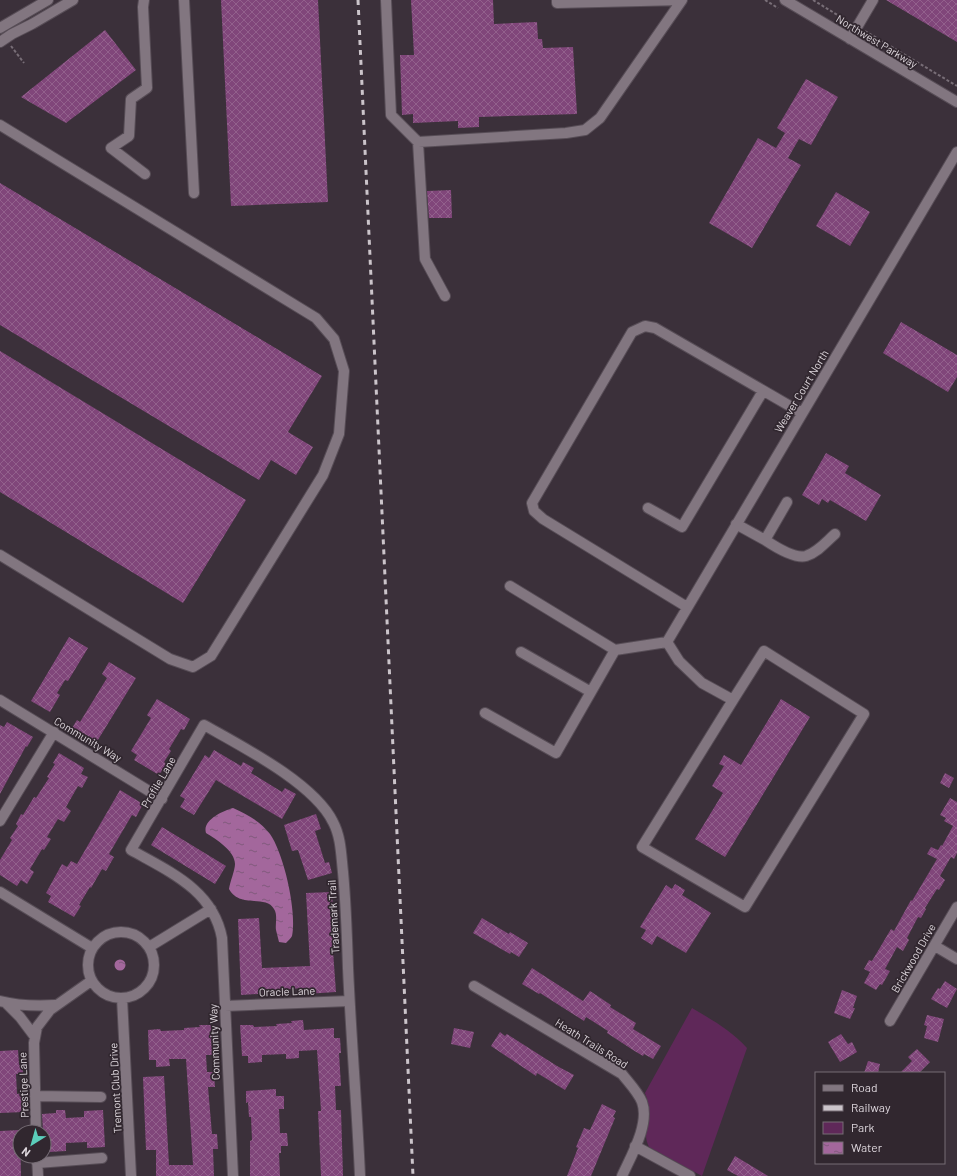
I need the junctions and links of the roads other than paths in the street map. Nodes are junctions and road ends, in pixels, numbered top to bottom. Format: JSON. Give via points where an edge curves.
{"nodes":[{"id":1,"x":48,"y":0,"type":"edge"},
{"id":2,"x":73,"y":0,"type":"edge"},
{"id":3,"x":144,"y":0,"type":"edge"},
{"id":4,"x":184,"y":0,"type":"edge"},
{"id":5,"x":386,"y":0,"type":"edge"},
{"id":6,"x":557,"y":0,"type":"edge"},
{"id":7,"x":682,"y":0,"type":"edge"},
{"id":8,"x":785,"y":0,"type":"edge"},
{"id":9,"x":873,"y":0,"type":"edge"},
{"id":10,"x":0,"y":28,"type":"edge"},
{"id":11,"x":850,"y":39,"type":"junction"},
{"id":12,"x":3,"y":40,"type":"edge"},
{"id":13,"x":957,"y":102,"type":"edge"},
{"id":14,"x":0,"y":126,"type":"edge"},
{"id":15,"x":418,"y":142,"type":"junction"},
{"id":16,"x":957,"y":152,"type":"edge"},
{"id":17,"x":145,"y":174,"type":"dead end"},
{"id":18,"x":194,"y":193,"type":"dead end"},
{"id":19,"x":445,"y":296,"type":"dead end"},
{"id":20,"x":763,"y":391,"type":"junction"},
{"id":21,"x":802,"y":413,"type":"junction"},
{"id":22,"x":787,"y":502,"type":"dead end"},
{"id":23,"x":648,"y":508,"type":"dead end"},
{"id":24,"x":736,"y":524,"type":"junction"},
{"id":25,"x":834,"y":534,"type":"dead end"},
{"id":26,"x":765,"y":540,"type":"junction"},
{"id":27,"x":0,"y":555,"type":"edge"},
{"id":28,"x":510,"y":586,"type":"dead end"},
{"id":29,"x":687,"y":607,"type":"junction"},
{"id":30,"x":666,"y":642,"type":"junction"},
{"id":31,"x":615,"y":650,"type":"junction"},
{"id":32,"x":521,"y":652,"type":"dead end"},
{"id":33,"x":591,"y":692,"type":"junction"},
{"id":34,"x":0,"y":700,"type":"edge"},
{"id":35,"x":733,"y":700,"type":"junction"},
{"id":36,"x":485,"y":713,"type":"dead end"},
{"id":37,"x":204,"y":725,"type":"joint"},
{"id":38,"x":54,"y":732,"type":"junction"},
{"id":39,"x":162,"y":799,"type":"junction"},
{"id":40,"x":0,"y":821,"type":"edge"},
{"id":41,"x":132,"y":850,"type":"joint"},
{"id":42,"x":0,"y":892,"type":"edge"},
{"id":43,"x":957,"y":907,"type":"edge"},
{"id":44,"x":211,"y":909,"type":"junction"},
{"id":45,"x":934,"y":946,"type":"junction"},
{"id":46,"x":149,"y":947,"type":"junction"},
{"id":47,"x":92,"y":948,"type":"junction"},
{"id":48,"x":957,"y":959,"type":"edge"},
{"id":49,"x":91,"y":981,"type":"junction"},
{"id":50,"x":474,"y":986,"type":"dead end"},
{"id":51,"x":122,"y":998,"type":"junction"},
{"id":52,"x":2,"y":1001,"type":"edge"},
{"id":53,"x":350,"y":1001,"type":"junction"},
{"id":54,"x":56,"y":1005,"type":"junction"},
{"id":55,"x":225,"y":1006,"type":"junction"},
{"id":56,"x":890,"y":1021,"type":"dead end"},
{"id":57,"x":35,"y":1037,"type":"junction"},
{"id":58,"x":35,"y":1096,"type":"junction"},
{"id":59,"x":101,"y":1097,"type":"dead end"},
{"id":60,"x":36,"y":1124,"type":"edge"},
{"id":61,"x":635,"y":1146,"type":"junction"},
{"id":62,"x":102,"y":1158,"type":"dead end"},
{"id":63,"x":52,"y":1159,"type":"edge"},
{"id":64,"x":37,"y":1164,"type":"edge"},
{"id":65,"x":38,"y":1176,"type":"edge"},
{"id":66,"x":132,"y":1176,"type":"edge"},
{"id":67,"x":233,"y":1176,"type":"edge"},
{"id":68,"x":360,"y":1176,"type":"edge"},
{"id":69,"x":622,"y":1176,"type":"edge"},
{"id":70,"x":690,"y":1176,"type":"edge"}],
"edges":[{"from":1,"to":10,"type":"street"},
{"from":2,"to":12,"type":"street"},
{"from":3,"to":17,"type":"street","via":[[147,88],[131,99],[129,136],[111,148]]},
{"from":4,"to":18,"type":"street"},
{"from":5,"to":15,"type":"street","via":[[391,115]]},
{"from":6,"to":7,"type":"street","via":[[558,3]]},
{"from":7,"to":15,"type":"street","via":[[600,118],[585,130]]},
{"from":8,"to":11,"type":"street","name":"Northwest Parkway"},
{"from":9,"to":11,"type":"street"},
{"from":11,"to":13,"type":"street","name":"Northwest Parkway"},
{"from":14,"to":27,"type":"street","via":[[316,318],[334,339],[344,371],[339,434],[323,475],[211,656],[193,667],[170,659]]},
{"from":15,"to":19,"type":"street","via":[[425,259]]},
{"from":16,"to":21,"type":"street","name":"Weaver Court North"},
{"from":20,"to":21,"type":"street"},
{"from":20,"to":23,"type":"street","via":[[682,527]]},
{"from":20,"to":29,"type":"street","via":[[655,328],[645,326],[632,332],[532,503],[534,511],[543,519]]},
{"from":21,"to":24,"type":"street","name":"Weaver Court North"},
{"from":22,"to":26,"type":"street"},
{"from":24,"to":26,"type":"street"},
{"from":24,"to":29,"type":"street","name":"Weaver Court North"},
{"from":25,"to":26,"type":"street","via":[[819,549],[805,556],[787,553]]},
{"from":28,"to":31,"type":"street"},
{"from":29,"to":30,"type":"street","name":"Weaver Court North"},
{"from":30,"to":31,"type":"street"},
{"from":30,"to":35,"type":"street","via":[[679,661],[702,683]]},
{"from":31,"to":33,"type":"street"},
{"from":32,"to":33,"type":"street"},
{"from":33,"to":36,"type":"street","via":[[556,753]]},
{"from":34,"to":38,"type":"street","name":"Community Way"},
{"from":35,"to":35,"type":"street","via":[[642,847],[744,907],[864,714],[764,651]]},
{"from":37,"to":39,"type":"street","name":"Profile Lane"},
{"from":37,"to":53,"type":"street","name":"Trademark Trail","via":[[263,758],[311,794],[333,821],[341,846]]},
{"from":38,"to":39,"type":"street","name":"Community Way"},
{"from":38,"to":40,"type":"street"},
{"from":39,"to":41,"type":"street","name":"Profile Lane"},
{"from":41,"to":44,"type":"street","name":"Community Way","via":[[186,882]]},
{"from":42,"to":47,"type":"street"},
{"from":43,"to":45,"type":"street","name":"Brickwood Drive"},
{"from":44,"to":46,"type":"street"},
{"from":44,"to":55,"type":"street","name":"Community Way","via":[[220,924]]},
{"from":45,"to":48,"type":"street"},
{"from":45,"to":56,"type":"street","name":"Brickwood Drive"},
{"from":46,"to":47,"type":"street","via":[[138,936],[124,931],[112,932],[101,937]]},
{"from":46,"to":51,"type":"street","via":[[154,959],[151,979],[145,988],[135,995]]},
{"from":47,"to":49,"type":"street","via":[[87,958],[87,971]]},
{"from":49,"to":51,"type":"street","via":[[104,994]]},
{"from":49,"to":54,"type":"street","name":"Prestige Lane"},
{"from":50,"to":61,"type":"street","name":"Heath Trails Road","via":[[622,1074],[642,1103],[644,1119]]},
{"from":51,"to":66,"type":"street","name":"Tremont Club Drive"},
{"from":52,"to":54,"type":"street","name":"Prestige Lane","via":[[14,1005]]},
{"from":52,"to":57,"type":"street","name":"Prestige Lane","via":[[20,1016]]},
{"from":53,"to":55,"type":"street","name":"Oracle Lane"},
{"from":53,"to":68,"type":"street","name":"Trademark Trail"},
{"from":54,"to":57,"type":"street","name":"Prestige Lane","via":[[37,1027]]},
{"from":55,"to":67,"type":"street","name":"Community Way"},
{"from":57,"to":58,"type":"street","name":"Prestige Lane"},
{"from":58,"to":59,"type":"street"},
{"from":58,"to":60,"type":"street","name":"Prestige Lane"},
{"from":61,"to":69,"type":"street","name":"Heath Trails Road"},
{"from":61,"to":70,"type":"street"},
{"from":62,"to":63,"type":"street"},
{"from":64,"to":65,"type":"street"}]}
